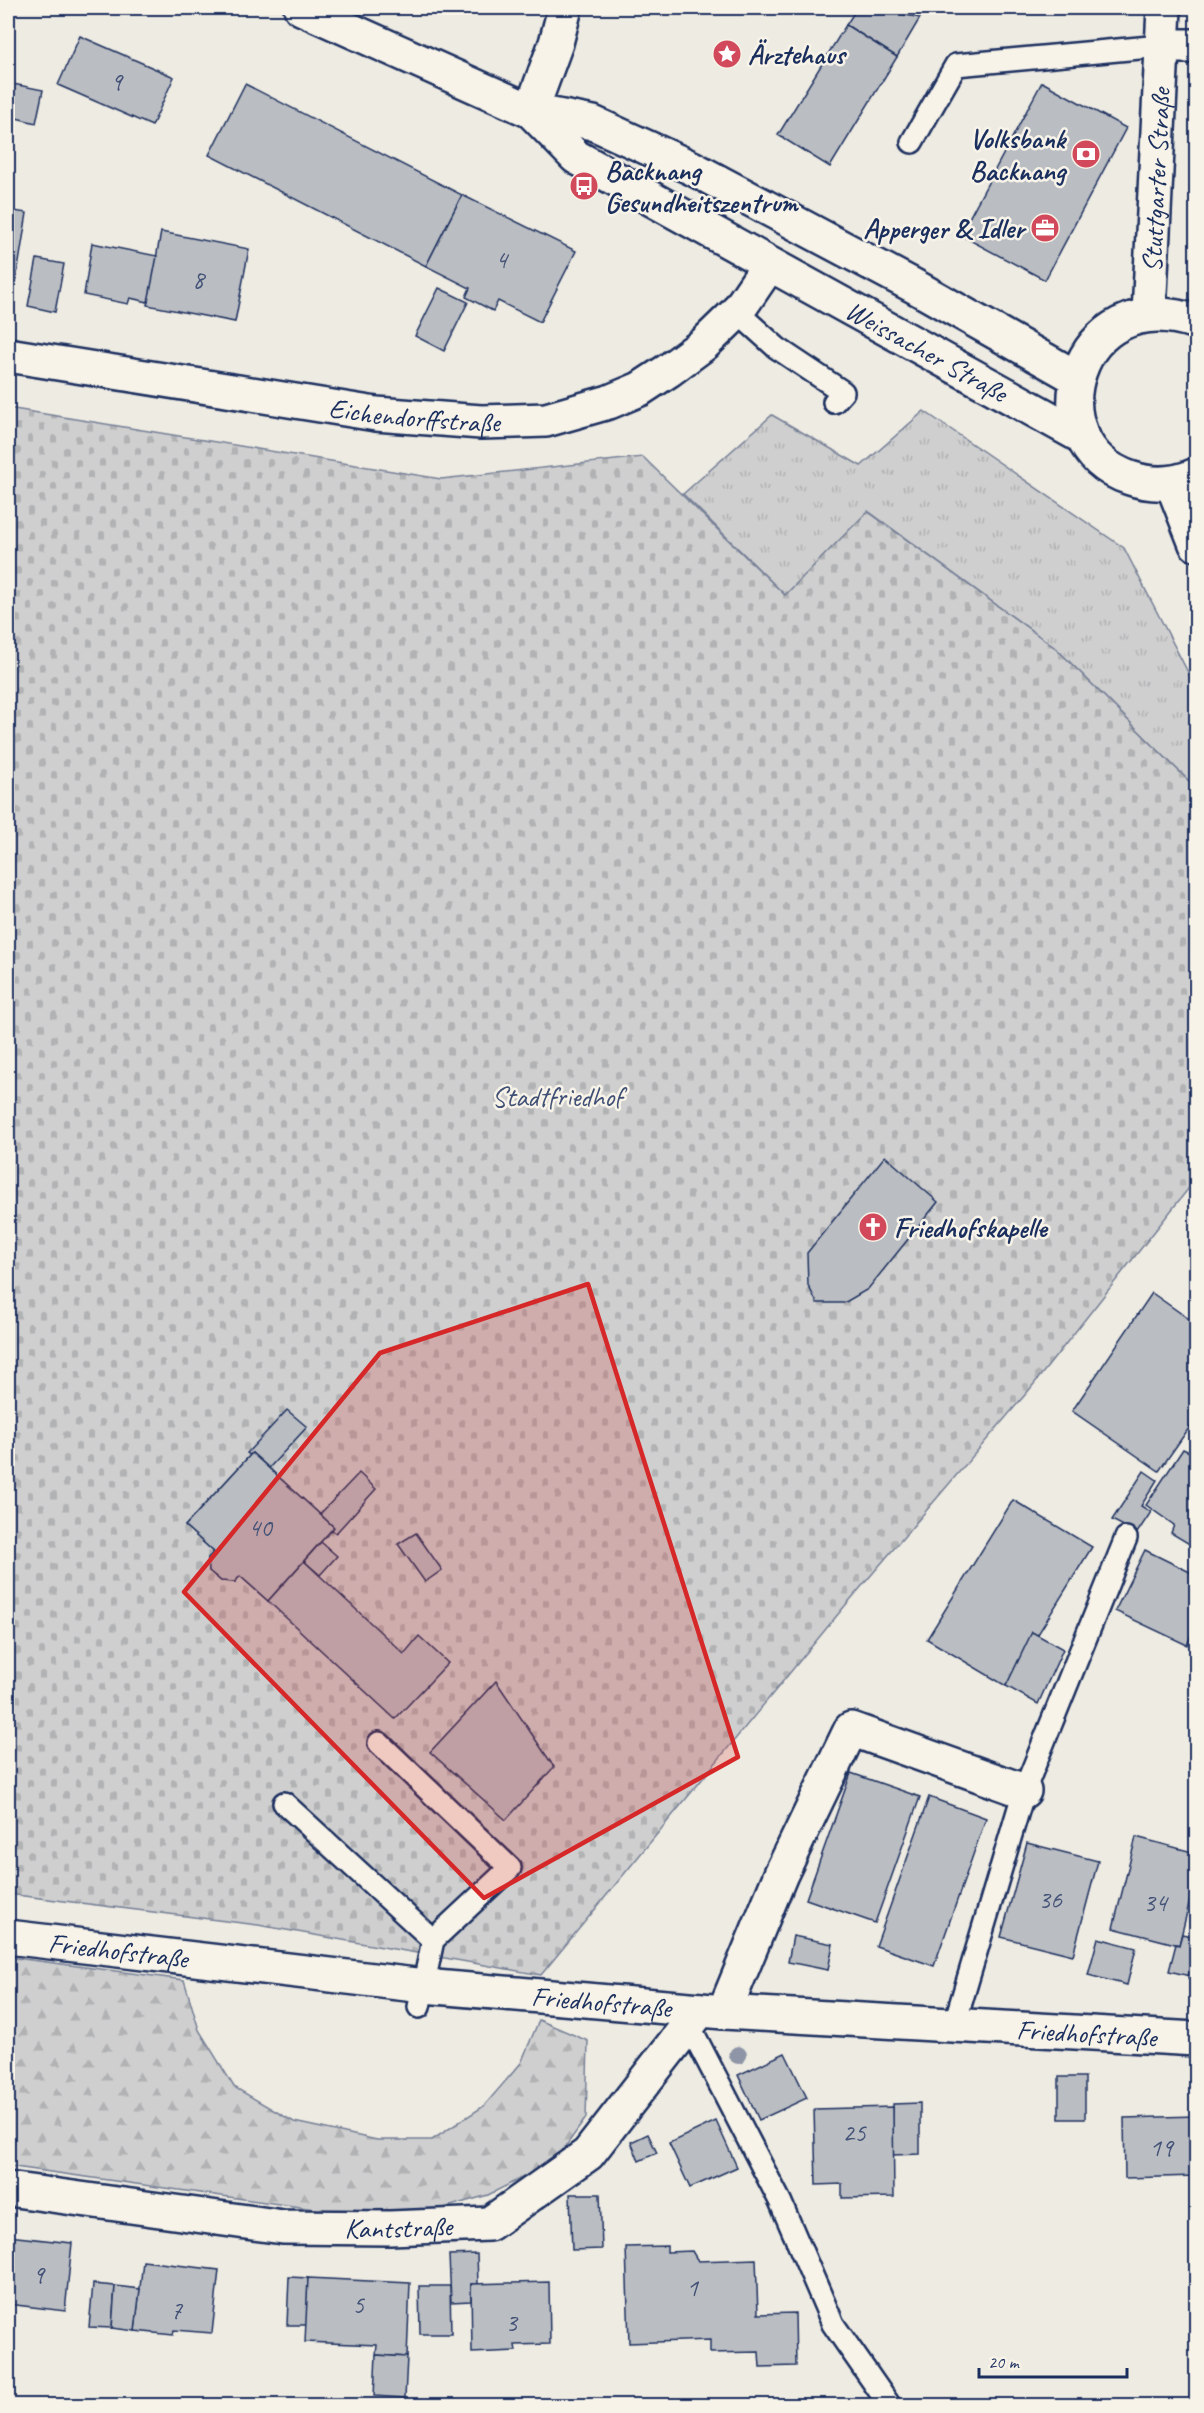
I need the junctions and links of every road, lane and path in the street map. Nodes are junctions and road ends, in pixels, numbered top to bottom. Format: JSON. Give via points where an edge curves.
{"nodes":[{"id":1,"x":301,"y":8,"type":"edge"},
{"id":2,"x":565,"y":8,"type":"edge"},
{"id":3,"x":1164,"y":8,"type":"edge"},
{"id":4,"x":1161,"y":46,"type":"junction"},
{"id":5,"x":1197,"y":46,"type":"edge"},
{"id":6,"x":531,"y":111,"type":"junction"},
{"id":7,"x":912,"y":142,"type":"dead end"},
{"id":8,"x":795,"y":223,"type":"junction"},
{"id":9,"x":769,"y":265,"type":"junction"},
{"id":10,"x":737,"y":312,"type":"junction"},
{"id":11,"x":1149,"y":314,"type":"junction"},
{"id":12,"x":1197,"y":322,"type":"edge"},
{"id":13,"x":8,"y":355,"type":"edge"},
{"id":14,"x":1077,"y":378,"type":"junction"},
{"id":15,"x":834,"y":402,"type":"dead end"},
{"id":16,"x":1083,"y":437,"type":"junction"},
{"id":17,"x":1184,"y":479,"type":"edge"},
{"id":18,"x":1197,"y":544,"type":"edge"},
{"id":19,"x":1126,"y":1538,"type":"dead end"},
{"id":20,"x":379,"y":1743,"type":"dead end"},
{"id":21,"x":1024,"y":1791,"type":"junction"},
{"id":22,"x":284,"y":1803,"type":"dead end"},
{"id":23,"x":8,"y":1937,"type":"edge"},
{"id":24,"x":433,"y":1940,"type":"junction"},
{"id":25,"x":421,"y":1996,"type":"junction"},
{"id":26,"x":704,"y":2016,"type":"junction"},
{"id":27,"x":954,"y":2026,"type":"junction"},
{"id":28,"x":1197,"y":2039,"type":"edge"},
{"id":29,"x":8,"y":2189,"type":"edge"},
{"id":30,"x":890,"y":2406,"type":"edge"}],
"edges":[{"from":1,"to":6,"type":"street","name":"Weissacher Straße"},
{"from":2,"to":6,"type":"street"},
{"from":3,"to":4,"type":"street","name":"Stuttgarter Straße"},
{"from":4,"to":5,"type":"street","name":"Stuttgarter Straße"},
{"from":4,"to":7,"type":"lane","via":[[956,65]]},
{"from":4,"to":11,"type":"street","name":"Stuttgarter Straße"},
{"from":6,"to":8,"type":"street","name":"Weissacher Straße","via":[[593,123],[692,168]]},
{"from":6,"to":9,"type":"street","name":"Weissacher Straße","via":[[576,157]]},
{"from":8,"to":9,"type":"street"},
{"from":8,"to":14,"type":"street","name":"Weissacher Straße"},
{"from":9,"to":10,"type":"street","name":"Eichendorffstraße"},
{"from":9,"to":16,"type":"street","name":"Weissacher Straße"},
{"from":10,"to":13,"type":"street","name":"Eichendorffstraße","via":[[704,344],[640,389],[546,420],[481,422],[376,414]]},
{"from":10,"to":15,"type":"lane","via":[[777,348],[843,392]]},
{"from":11,"to":12,"type":"street"},
{"from":11,"to":14,"type":"street","via":[[1103,335],[1087,355]]},
{"from":14,"to":16,"type":"street","via":[[1074,398]]},
{"from":16,"to":17,"type":"street","via":[[1099,458],[1120,474],[1145,483]]},
{"from":17,"to":18,"type":"street"},
{"from":19,"to":21,"type":"lane"},
{"from":20,"to":24,"type":"lane","via":[[510,1868]]},
{"from":21,"to":26,"type":"street","name":"Kantstraße","via":[[851,1729],[781,1874]]},
{"from":21,"to":27,"type":"lane"},
{"from":22,"to":24,"type":"lane"},
{"from":23,"to":25,"type":"street","name":"Friedhofstraße"},
{"from":24,"to":25,"type":"lane"},
{"from":25,"to":26,"type":"street","name":"Friedhofstraße"},
{"from":26,"to":27,"type":"street","name":"Friedhofstraße"},
{"from":26,"to":29,"type":"street","name":"Kantstraße","via":[[588,2154],[489,2224],[283,2227]]},
{"from":26,"to":30,"type":"lane","via":[[832,2324]]},
{"from":27,"to":28,"type":"street","name":"Friedhofstraße"}]}
